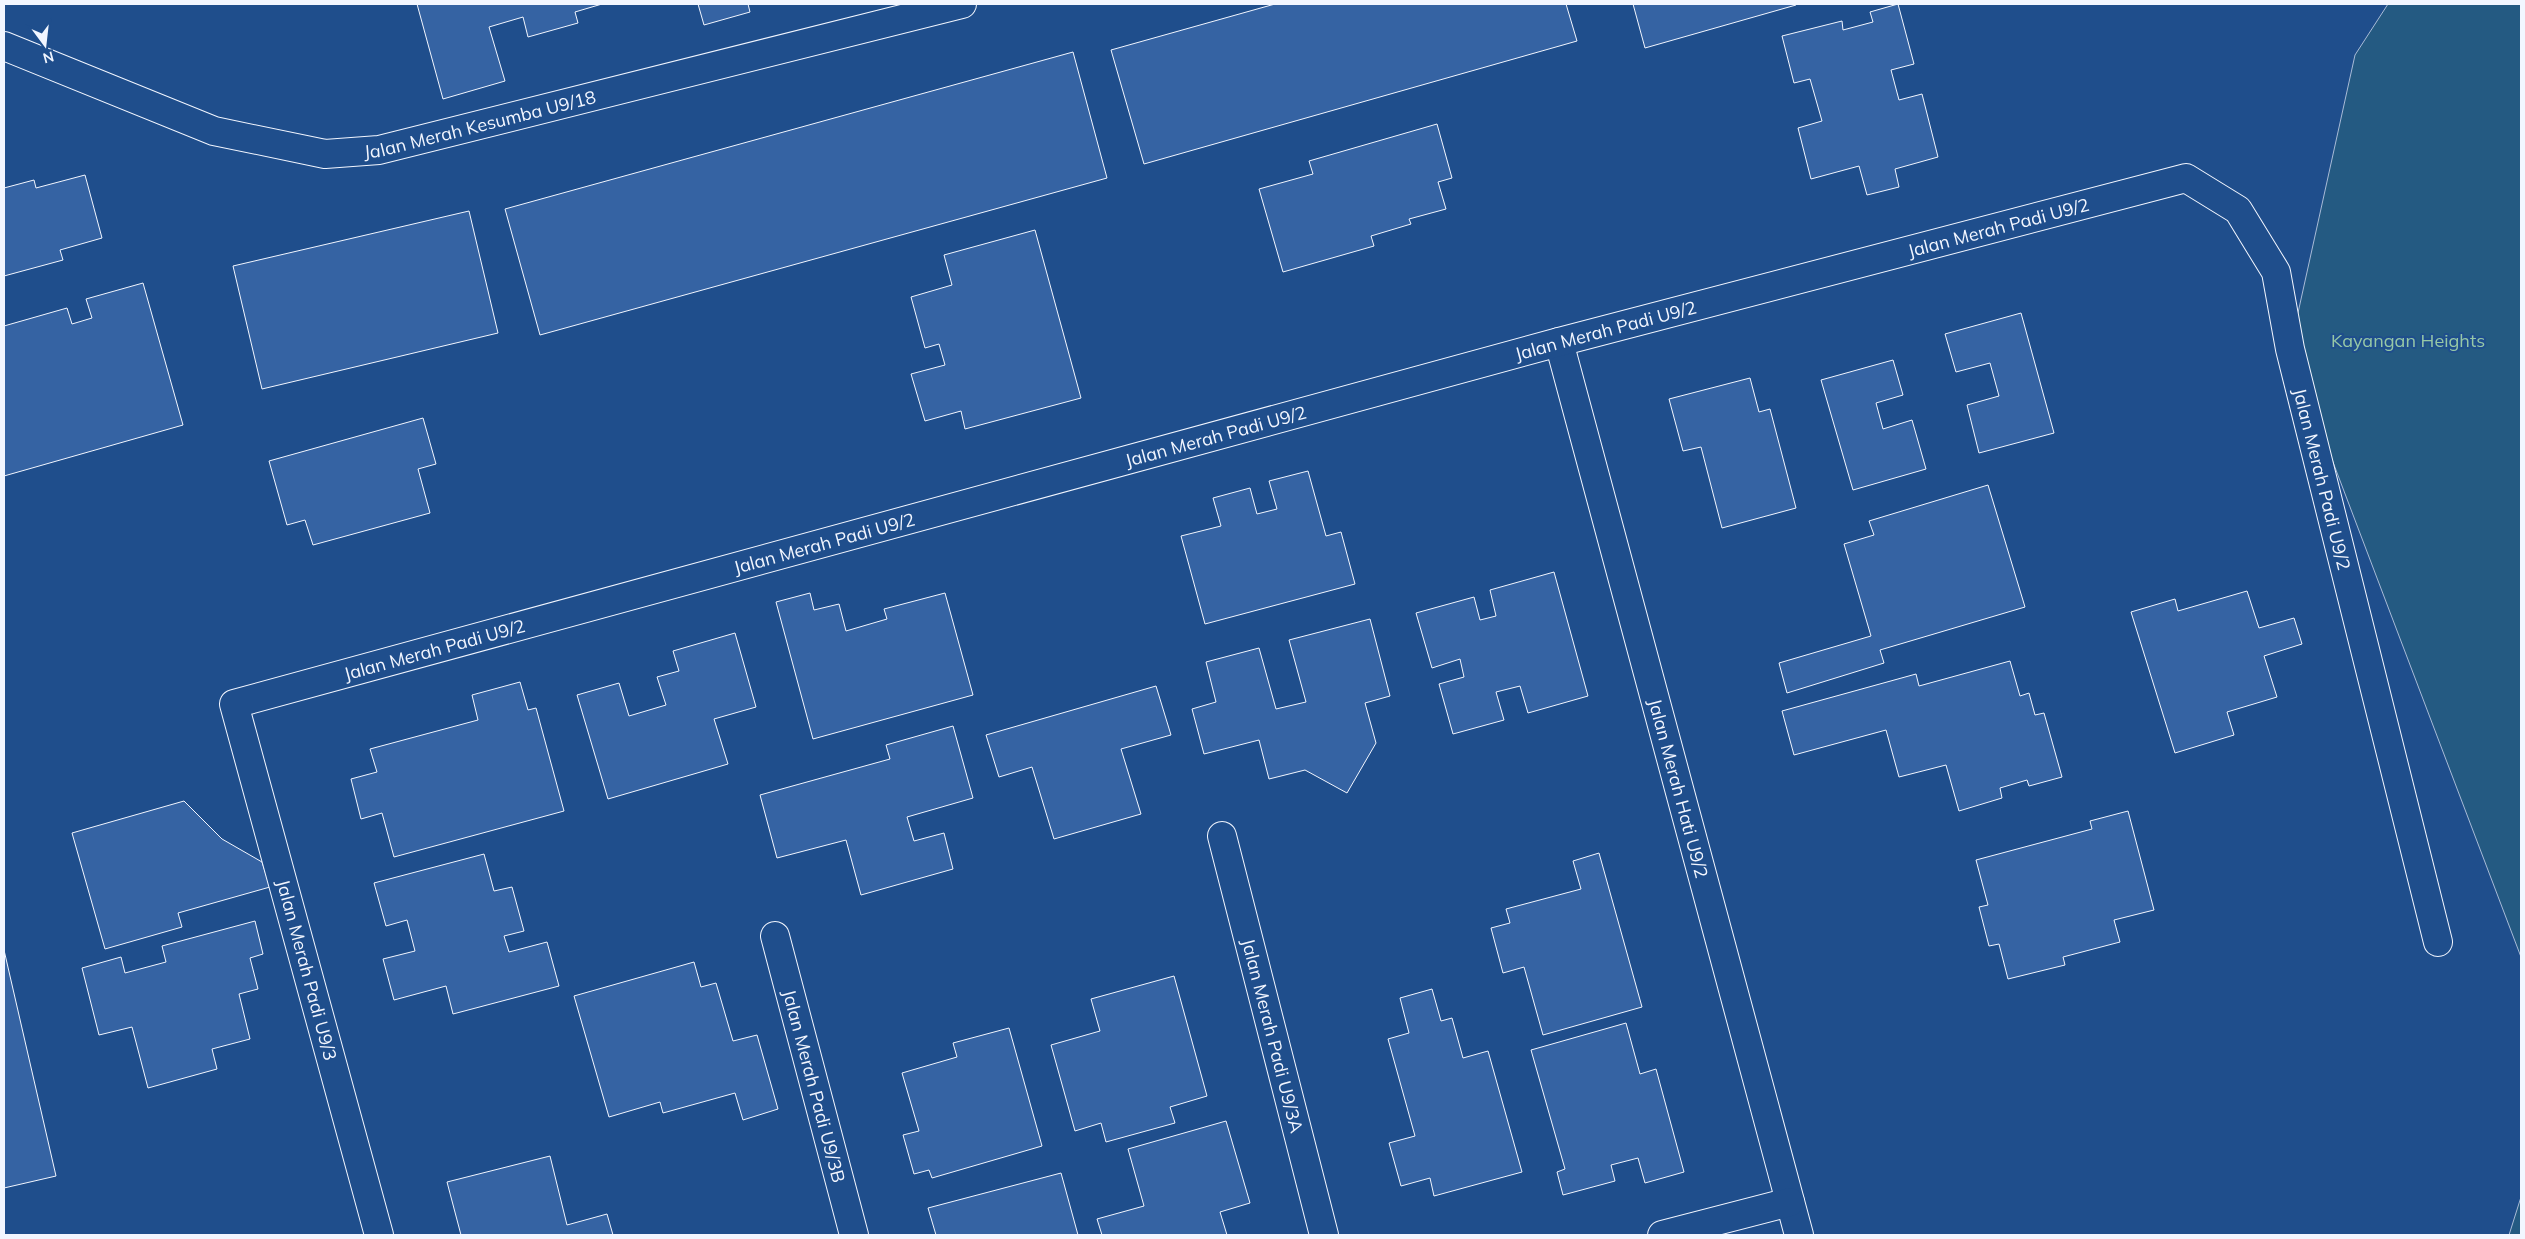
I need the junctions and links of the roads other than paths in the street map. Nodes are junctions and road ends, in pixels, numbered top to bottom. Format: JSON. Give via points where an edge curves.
{"nodes":[{"id":1,"x":962,"y":4,"type":"edge"},
{"id":2,"x":4,"y":46,"type":"edge"},
{"id":3,"x":1559,"y":342,"type":"junction"},
{"id":4,"x":234,"y":704,"type":"joint"},
{"id":5,"x":1222,"y":836,"type":"dead end"},
{"id":6,"x":775,"y":936,"type":"dead end"},
{"id":7,"x":2438,"y":942,"type":"dead end"},
{"id":8,"x":1790,"y":1202,"type":"junction"},
{"id":9,"x":379,"y":1235,"type":"edge"},
{"id":10,"x":854,"y":1235,"type":"edge"},
{"id":11,"x":1324,"y":1235,"type":"edge"},
{"id":12,"x":1662,"y":1235,"type":"edge"},
{"id":13,"x":1799,"y":1235,"type":"edge"}],
"edges":[{"from":1,"to":2,"type":"street","name":"Jalan Merah Kesumba U9/18","via":[[379,150],[324,154],[214,131]]},
{"from":3,"to":4,"type":"street","name":"Jalan Merah Padi U9/2"},
{"from":3,"to":7,"type":"street","name":"Jalan Merah Padi U9/2","via":[[2186,178],[2238,210],[2276,272],[2290,349]]},
{"from":3,"to":8,"type":"street","name":"Jalan Merah Hati U9/2"},
{"from":4,"to":9,"type":"street","name":"Jalan Merah Padi U9/3"},
{"from":5,"to":11,"type":"street","name":"Jalan Merah Padi U9/3A"},
{"from":6,"to":10,"type":"street","name":"Jalan Merah Padi U9/3B"},
{"from":8,"to":12,"type":"street"},
{"from":8,"to":13,"type":"street","name":"Jalan Merah Hati U9/2"}]}
